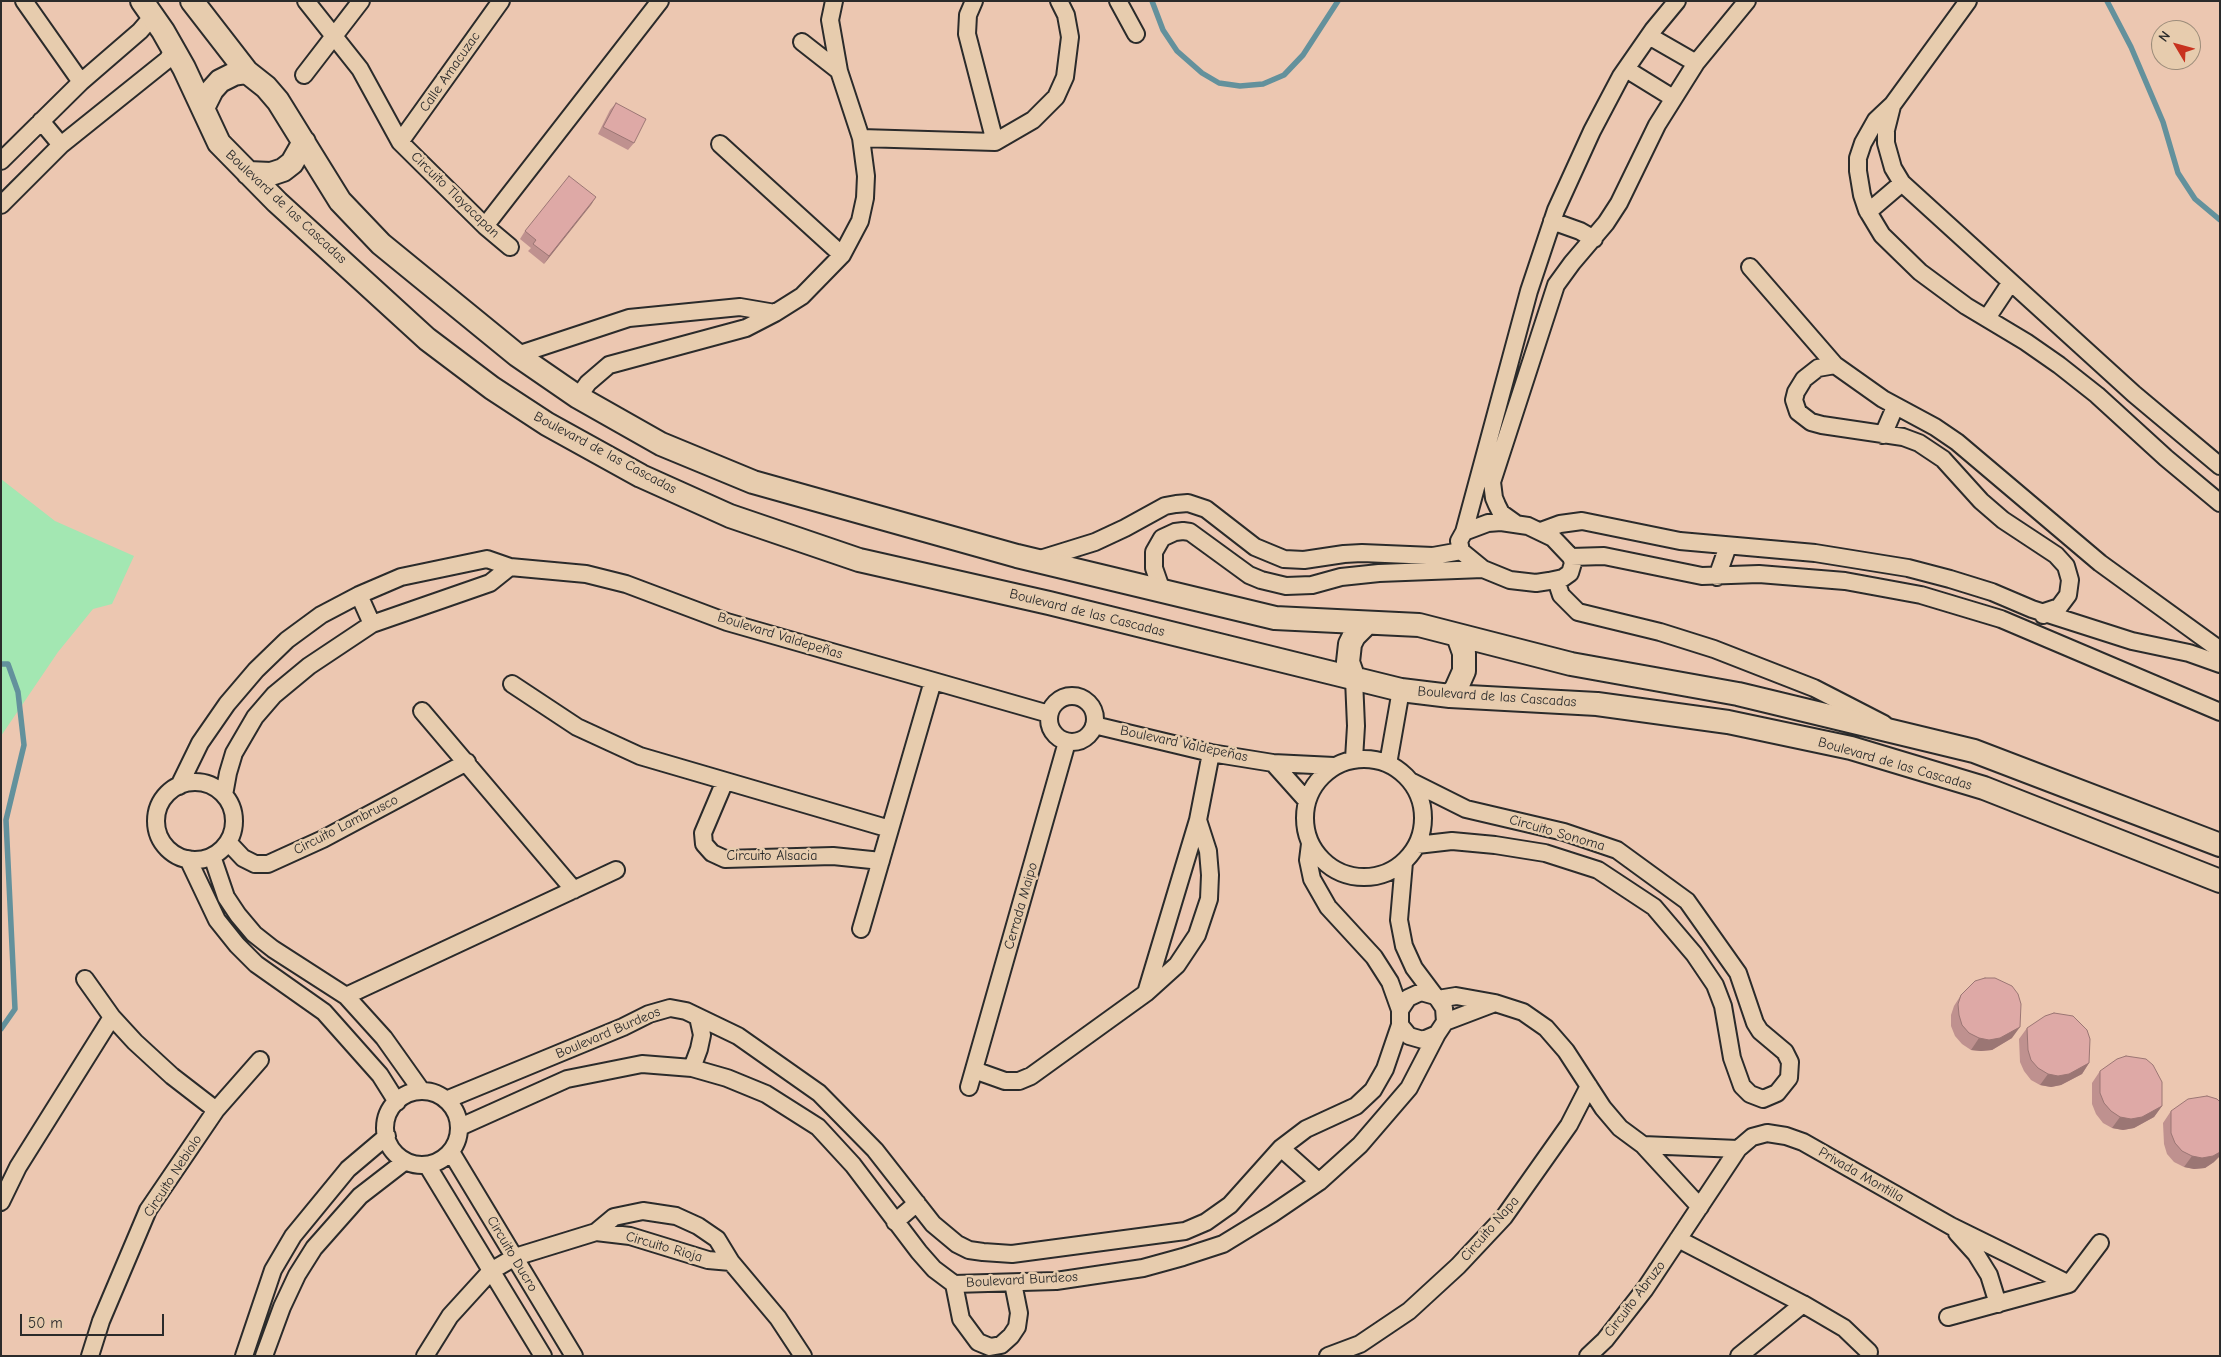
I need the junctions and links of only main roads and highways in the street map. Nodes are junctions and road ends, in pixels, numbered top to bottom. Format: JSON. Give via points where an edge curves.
{"nodes":[{"id":1,"x":192,"y":1,"type":"edge"},
{"id":2,"x":147,"y":9,"type":"edge"},
{"id":3,"x":247,"y":72,"type":"junction"},
{"id":4,"x":203,"y":108,"type":"junction"},
{"id":5,"x":304,"y":142,"type":"junction"},
{"id":6,"x":248,"y":173,"type":"junction"},
{"id":7,"x":1367,"y":623,"type":"junction"},
{"id":8,"x":1458,"y":636,"type":"junction"},
{"id":9,"x":1354,"y":679,"type":"junction"},
{"id":10,"x":1450,"y":696,"type":"junction"},
{"id":11,"x":2220,"y":846,"type":"edge"},
{"id":12,"x":2220,"y":881,"type":"edge"}],
"edges":[{"from":1,"to":3,"type":"main road","name":"Boulevard de las Cascadas"},
{"from":2,"to":4,"type":"main road","name":"Boulevard de las Cascadas","via":[[174,50]]},
{"from":3,"to":4,"type":"main road","via":[[220,81]]},
{"from":3,"to":5,"type":"main road","name":"Boulevard de las Cascadas","via":[[278,101]]},
{"from":4,"to":6,"type":"main road","name":"Boulevard de las Cascadas","via":[[219,142]]},
{"from":5,"to":6,"type":"main road","via":[[292,163],[283,170],[271,174]]},
{"from":5,"to":7,"type":"main road","name":"Boulevard de las Cascadas","via":[[340,201],[381,244],[517,355],[578,397],[661,444],[753,482],[1035,561],[1275,618]]},
{"from":6,"to":9,"type":"main road","name":"Boulevard de las Cascadas","via":[[427,339],[547,424],[641,476],[730,516],[859,560],[1049,603]]},
{"from":7,"to":8,"type":"main road","name":"Boulevard de las Cascadas","via":[[1419,625]]},
{"from":7,"to":9,"type":"main road","via":[[1354,636],[1348,653]]},
{"from":8,"to":10,"type":"main road","via":[[1464,652],[1464,671]]},
{"from":8,"to":11,"type":"main road","name":"Boulevard de las Cascadas","via":[[1571,664],[1738,694],[1974,751]]},
{"from":9,"to":10,"type":"main road","name":"Boulevard de las Cascadas","via":[[1401,690]]},
{"from":10,"to":12,"type":"main road","name":"Boulevard de las Cascadas","via":[[1597,704],[1728,722],[1850,748],[1984,788]]}]}
